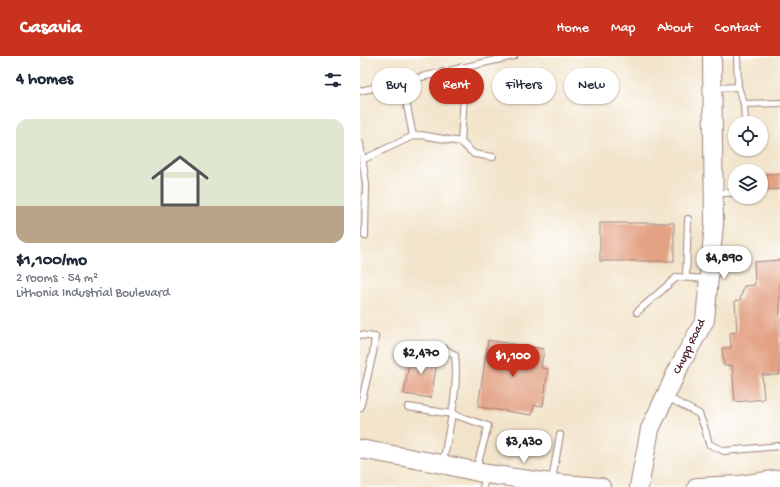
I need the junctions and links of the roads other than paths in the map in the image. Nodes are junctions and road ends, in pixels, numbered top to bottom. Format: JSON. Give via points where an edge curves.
{"nodes":[{"id":1,"x":514,"y":56,"type":"edge"},
{"id":2,"x":712,"y":56,"type":"edge"},
{"id":3,"x":737,"y":56,"type":"edge"},
{"id":4,"x":462,"y":67,"type":"junction"},
{"id":5,"x":421,"y":77,"type":"edge"},
{"id":6,"x":738,"y":87,"type":"junction"},
{"id":7,"x":372,"y":88,"type":"edge"},
{"id":8,"x":713,"y":88,"type":"junction"},
{"id":9,"x":360,"y":91,"type":"edge"},
{"id":10,"x":780,"y":103,"type":"edge"},
{"id":11,"x":407,"y":104,"type":"edge"},
{"id":12,"x":744,"y":104,"type":"junction"},
{"id":13,"x":745,"y":116,"type":"edge"},
{"id":14,"x":413,"y":136,"type":"junction"},
{"id":15,"x":360,"y":142,"type":"edge"},
{"id":16,"x":461,"y":142,"type":"junction"},
{"id":17,"x":493,"y":157,"type":"dead end"},
{"id":18,"x":362,"y":160,"type":"junction"},
{"id":19,"x":714,"y":193,"type":"junction"},
{"id":20,"x":728,"y":193,"type":"edge"},
{"id":21,"x":688,"y":219,"type":"dead end"},
{"id":22,"x":365,"y":236,"type":"dead end"},
{"id":23,"x":686,"y":278,"type":"junction"},
{"id":24,"x":709,"y":279,"type":"junction"},
{"id":25,"x":637,"y":312,"type":"dead end"},
{"id":26,"x":360,"y":335,"type":"edge"},
{"id":27,"x":426,"y":346,"type":"dead end"},
{"id":28,"x":665,"y":397,"type":"junction"},
{"id":29,"x":408,"y":407,"type":"dead end"},
{"id":30,"x":360,"y":408,"type":"edge"},
{"id":31,"x":452,"y":414,"type":"junction"},
{"id":32,"x":560,"y":435,"type":"dead end"},
{"id":33,"x":780,"y":446,"type":"edge"},
{"id":34,"x":360,"y":449,"type":"edge"},
{"id":35,"x":442,"y":464,"type":"junction"},
{"id":36,"x":482,"y":477,"type":"edge"},
{"id":37,"x":780,"y":479,"type":"edge"},
{"id":38,"x":551,"y":483,"type":"junction"},
{"id":39,"x":602,"y":487,"type":"edge"},
{"id":40,"x":639,"y":487,"type":"edge"},
{"id":41,"x":697,"y":487,"type":"edge"}],
"edges":[{"from":1,"to":4,"type":"lane"},
{"from":2,"to":8,"type":"street","name":"Chupp Road"},
{"from":3,"to":6,"type":"lane"},
{"from":4,"to":5,"type":"lane"},
{"from":4,"to":16,"type":"lane","via":[[465,81]]},
{"from":6,"to":8,"type":"lane"},
{"from":6,"to":12,"type":"lane"},
{"from":7,"to":9,"type":"lane"},
{"from":8,"to":19,"type":"street","name":"Chupp Road"},
{"from":10,"to":12,"type":"lane"},
{"from":11,"to":14,"type":"lane"},
{"from":12,"to":13,"type":"lane"},
{"from":14,"to":16,"type":"lane"},
{"from":14,"to":18,"type":"lane"},
{"from":15,"to":18,"type":"lane"},
{"from":16,"to":17,"type":"lane","via":[[474,154]]},
{"from":18,"to":22,"type":"lane","via":[[366,184]]},
{"from":19,"to":20,"type":"lane"},
{"from":19,"to":24,"type":"street","name":"Chupp Road"},
{"from":21,"to":23,"type":"lane"},
{"from":23,"to":24,"type":"lane"},
{"from":23,"to":25,"type":"lane","via":[[677,277]]},
{"from":24,"to":28,"type":"street","name":"Chupp Road","via":[[705,320]]},
{"from":26,"to":30,"type":"lane","via":[[375,337]]},
{"from":27,"to":31,"type":"lane","via":[[445,349],[455,355],[457,371]]},
{"from":28,"to":33,"type":"lane","via":[[699,414],[709,444],[724,451]]},
{"from":28,"to":40,"type":"street","name":"Chupp Road","via":[[650,429]]},
{"from":29,"to":31,"type":"lane"},
{"from":31,"to":35,"type":"lane"},
{"from":31,"to":36,"type":"lane","via":[[488,426]]},
{"from":32,"to":38,"type":"lane"},
{"from":34,"to":35,"type":"street"},
{"from":35,"to":36,"type":"street"},
{"from":36,"to":38,"type":"street"},
{"from":37,"to":41,"type":"street","via":[[740,485]]},
{"from":38,"to":39,"type":"street"}]}
